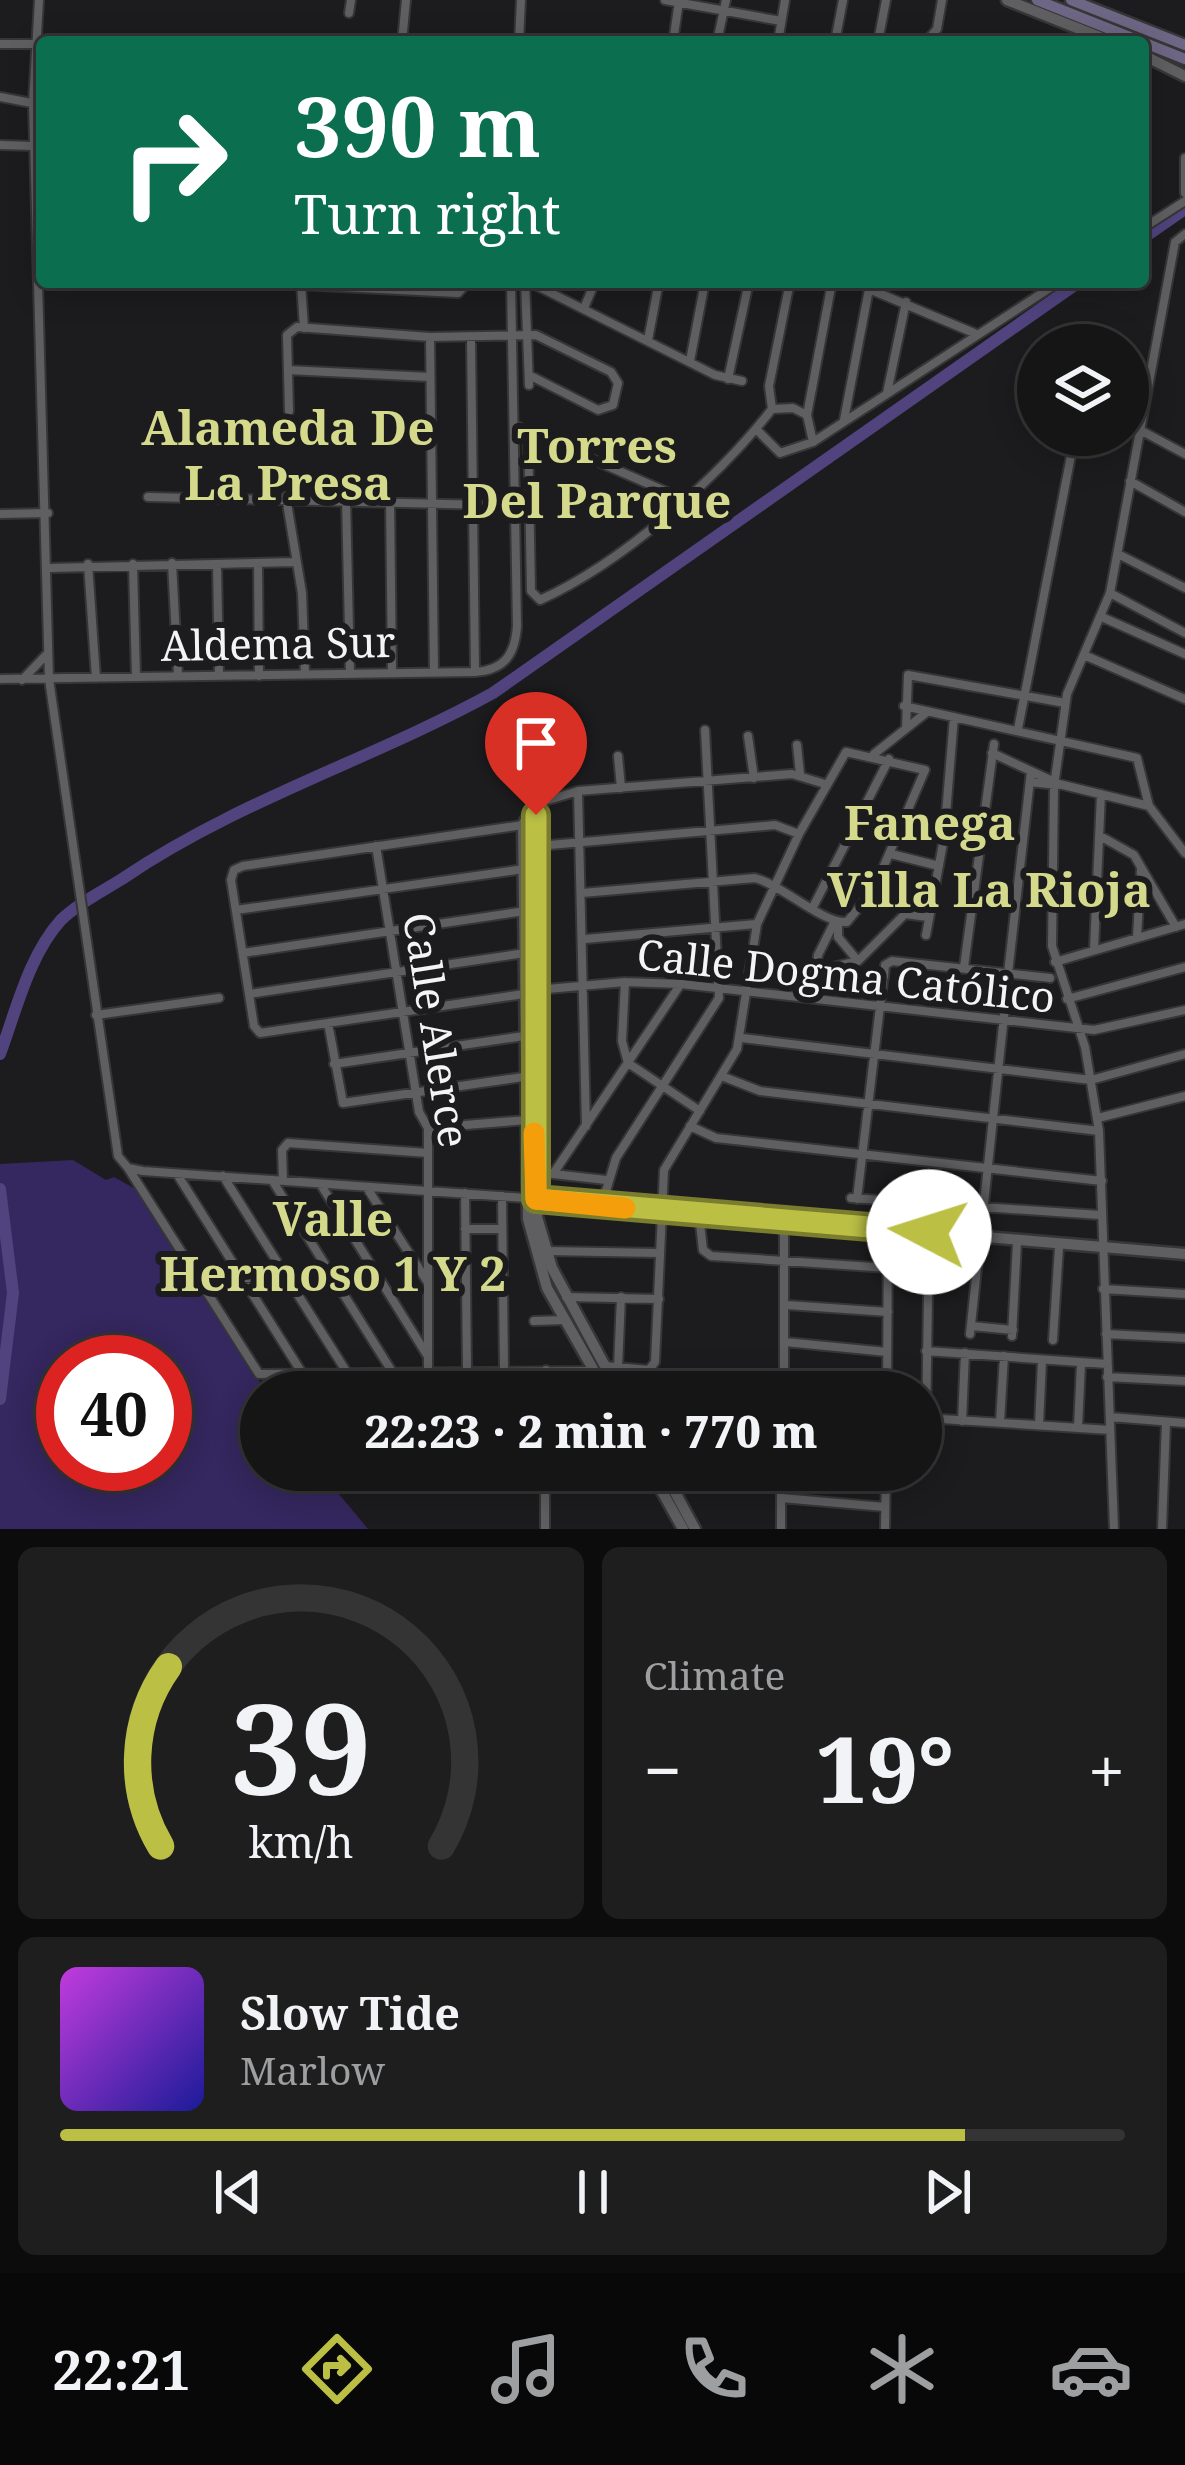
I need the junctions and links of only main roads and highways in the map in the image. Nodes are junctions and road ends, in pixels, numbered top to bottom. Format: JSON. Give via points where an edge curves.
{"nodes":[{"id":1,"x":1037,"y":0,"type":"edge"},
{"id":2,"x":1070,"y":0,"type":"edge"},
{"id":3,"x":1127,"y":36,"type":"edge"},
{"id":4,"x":1149,"y":45,"type":"edge"},
{"id":5,"x":1185,"y":45,"type":"edge"},
{"id":6,"x":1185,"y":59,"type":"edge"}],
"edges":[{"from":1,"to":3,"type":"main road"},
{"from":2,"to":5,"type":"main road"},
{"from":4,"to":6,"type":"main road"}]}
